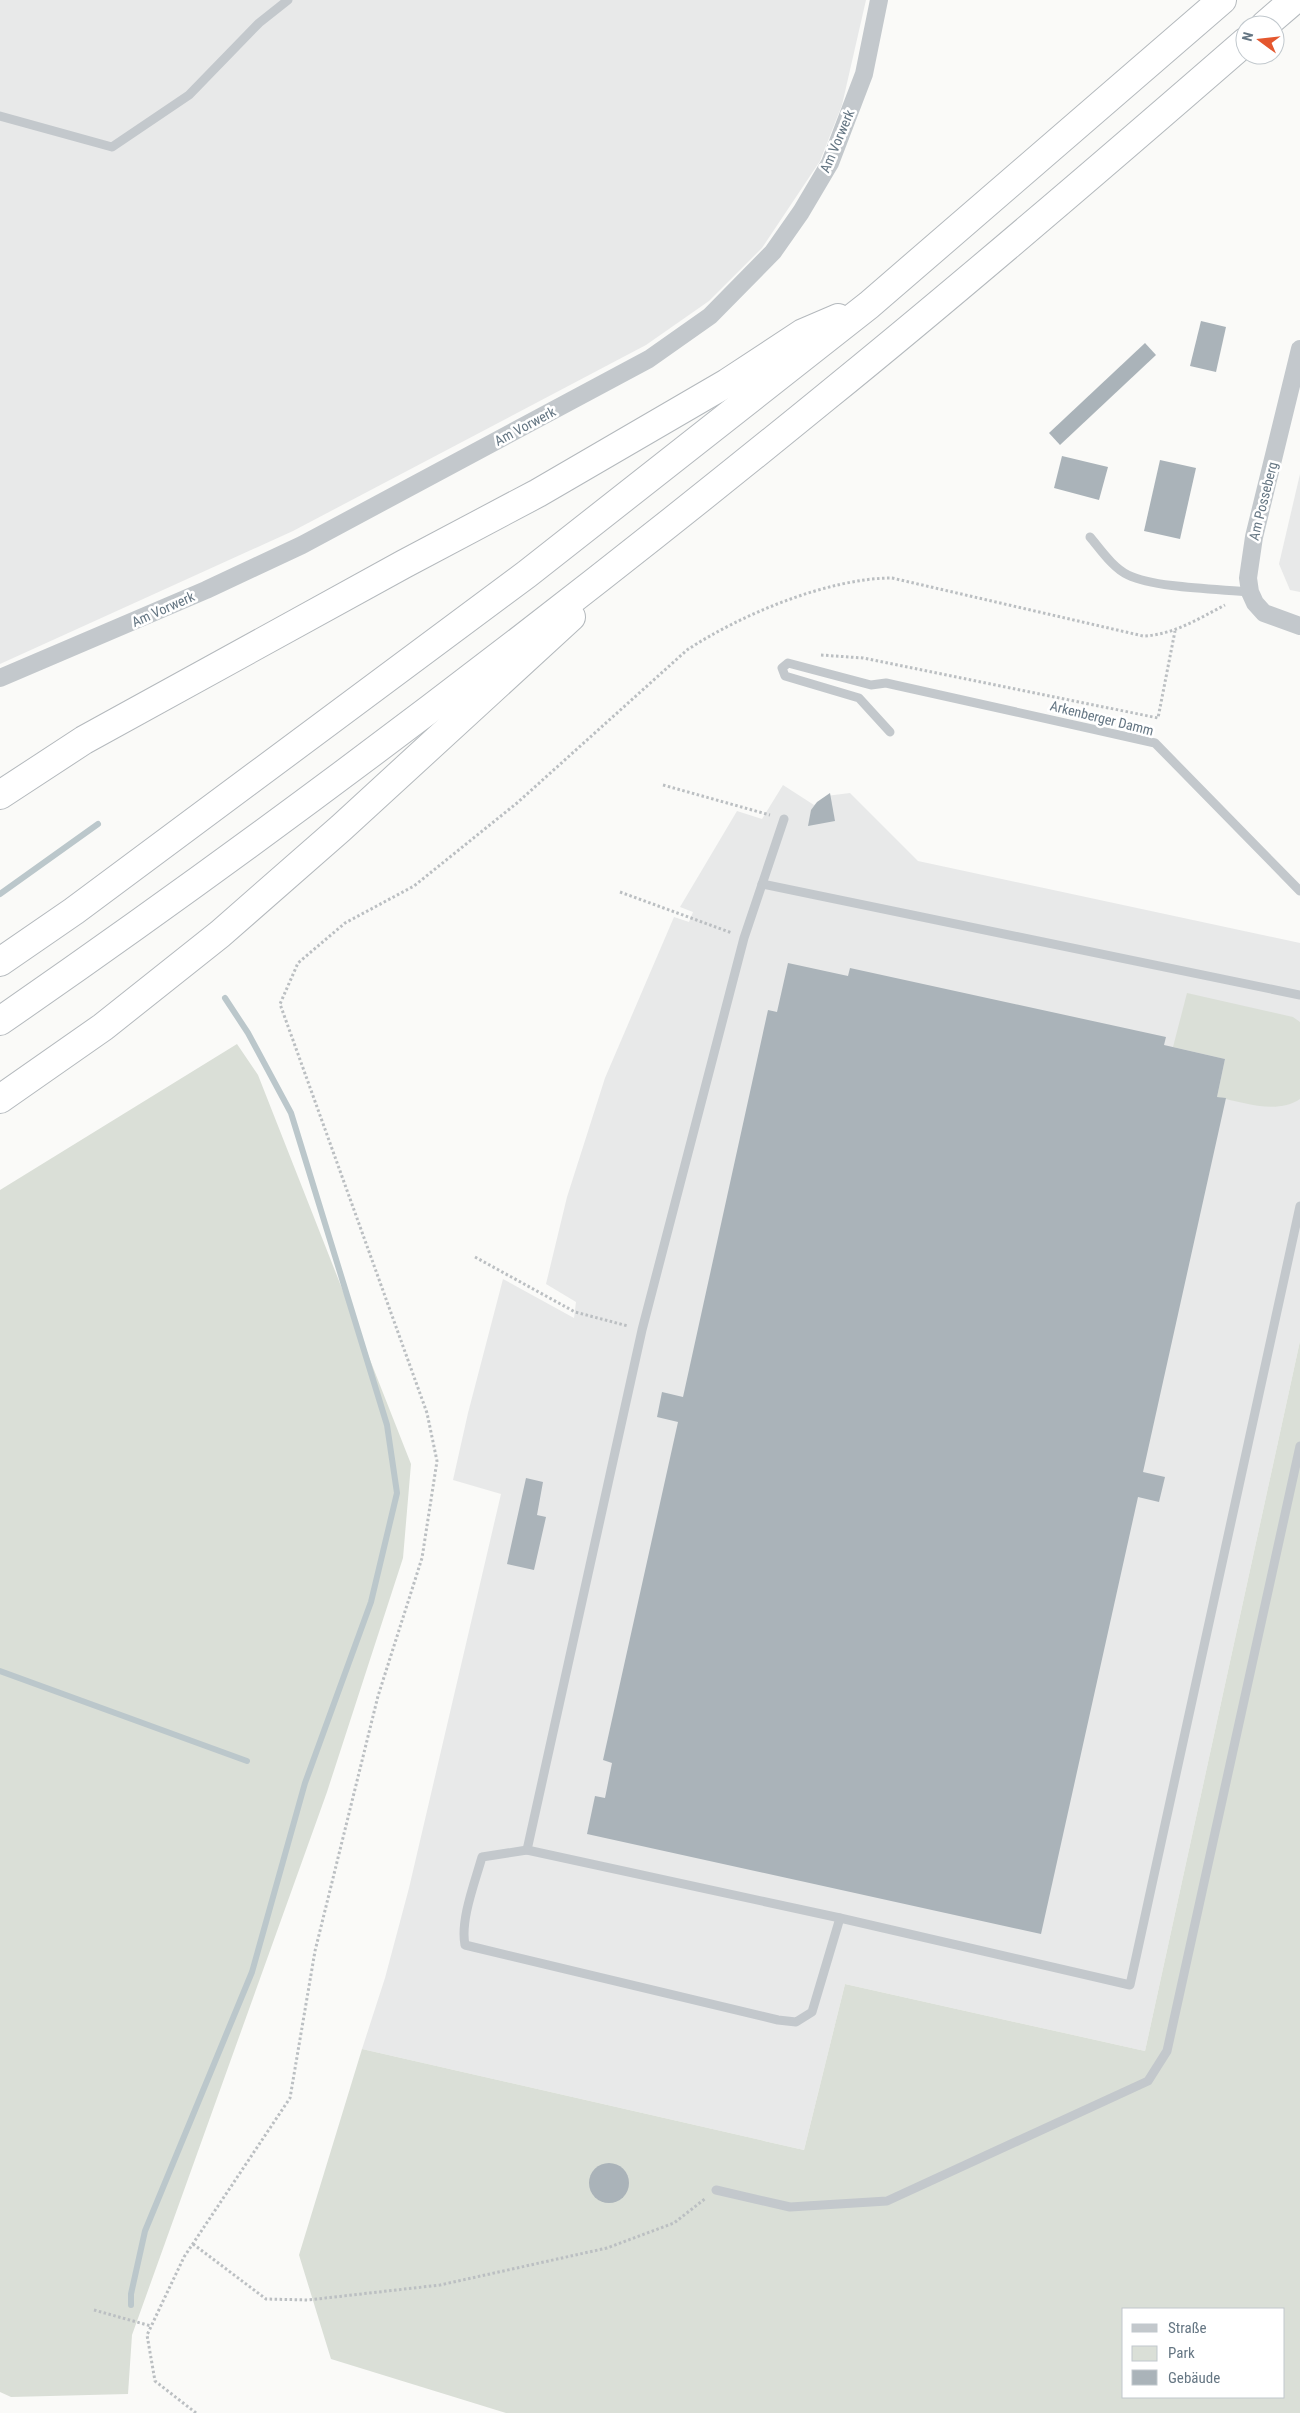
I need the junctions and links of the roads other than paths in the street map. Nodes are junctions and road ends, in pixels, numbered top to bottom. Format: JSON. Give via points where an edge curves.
{"nodes":[{"id":1,"x":288,"y":0,"type":"edge"},
{"id":2,"x":879,"y":0,"type":"edge"},
{"id":3,"x":1222,"y":0,"type":"edge"},
{"id":4,"x":1294,"y":0,"type":"edge"},
{"id":5,"x":1277,"y":15,"type":"edge"},
{"id":6,"x":1235,"y":50,"type":"edge"},
{"id":7,"x":0,"y":116,"type":"edge"},
{"id":8,"x":870,"y":305,"type":"junction"},
{"id":9,"x":1300,"y":349,"type":"edge"},
{"id":10,"x":651,"y":536,"type":"junction"},
{"id":11,"x":1090,"y":537,"type":"dead end"},
{"id":12,"x":1250,"y":592,"type":"junction"},
{"id":13,"x":1300,"y":626,"type":"edge"},
{"id":14,"x":0,"y":678,"type":"edge"},
{"id":15,"x":890,"y":732,"type":"dead end"},
{"id":16,"x":0,"y":795,"type":"edge"},
{"id":17,"x":784,"y":819,"type":"road end"},
{"id":18,"x":762,"y":884,"type":"junction"},
{"id":19,"x":1300,"y":891,"type":"edge"},
{"id":20,"x":0,"y":962,"type":"edge"},
{"id":21,"x":1300,"y":994,"type":"edge"},
{"id":22,"x":0,"y":1021,"type":"edge"},
{"id":23,"x":0,"y":1099,"type":"edge"},
{"id":24,"x":1300,"y":1206,"type":"edge"},
{"id":25,"x":1300,"y":1446,"type":"edge"},
{"id":26,"x":527,"y":1850,"type":"junction"},
{"id":27,"x":840,"y":1918,"type":"junction"},
{"id":28,"x":716,"y":2190,"type":"road end"}],
"edges":[{"from":1,"to":7,"type":"lane","via":[[259,23],[189,95],[112,147]]},
{"from":2,"to":14,"type":"street","name":"Am Vorwerk","via":[[864,74],[830,163],[773,252],[710,316],[650,359],[302,545]]},
{"from":3,"to":8,"type":"highway"},
{"from":4,"to":5,"type":"highway"},
{"from":6,"to":10,"type":"highway","via":[[834,390]]},
{"from":8,"to":16,"type":"highway","via":[[803,333],[727,383],[538,493],[84,740]]},
{"from":8,"to":20,"type":"highway","via":[[527,574],[74,911]]},
{"from":9,"to":12,"type":"street","name":"Am Posseberg","via":[[1254,537],[1249,563]]},
{"from":10,"to":22,"type":"highway","via":[[390,739],[132,929]]},
{"from":10,"to":23,"type":"highway","via":[[545,643],[220,934],[102,1027]]},
{"from":11,"to":12,"type":"lane","via":[[1127,575],[1156,582]]},
{"from":12,"to":13,"type":"street","via":[[1264,613]]},
{"from":15,"to":19,"type":"lane","name":"Arkenberger Damm","via":[[860,698],[785,676],[782,668],[788,663],[870,685],[886,682],[1155,744]]},
{"from":17,"to":18,"type":"lane"},
{"from":18,"to":21,"type":"lane"},
{"from":18,"to":26,"type":"lane","via":[[744,938],[642,1330]]},
{"from":24,"to":27,"type":"lane","via":[[1130,1984]]},
{"from":25,"to":28,"type":"lane","via":[[1167,2051],[1148,2081],[887,2202],[790,2207]]},
{"from":26,"to":27,"type":"lane"},
{"from":26,"to":27,"type":"lane","via":[[482,1857],[465,1920],[465,1945],[796,2022],[812,2012]]}]}
